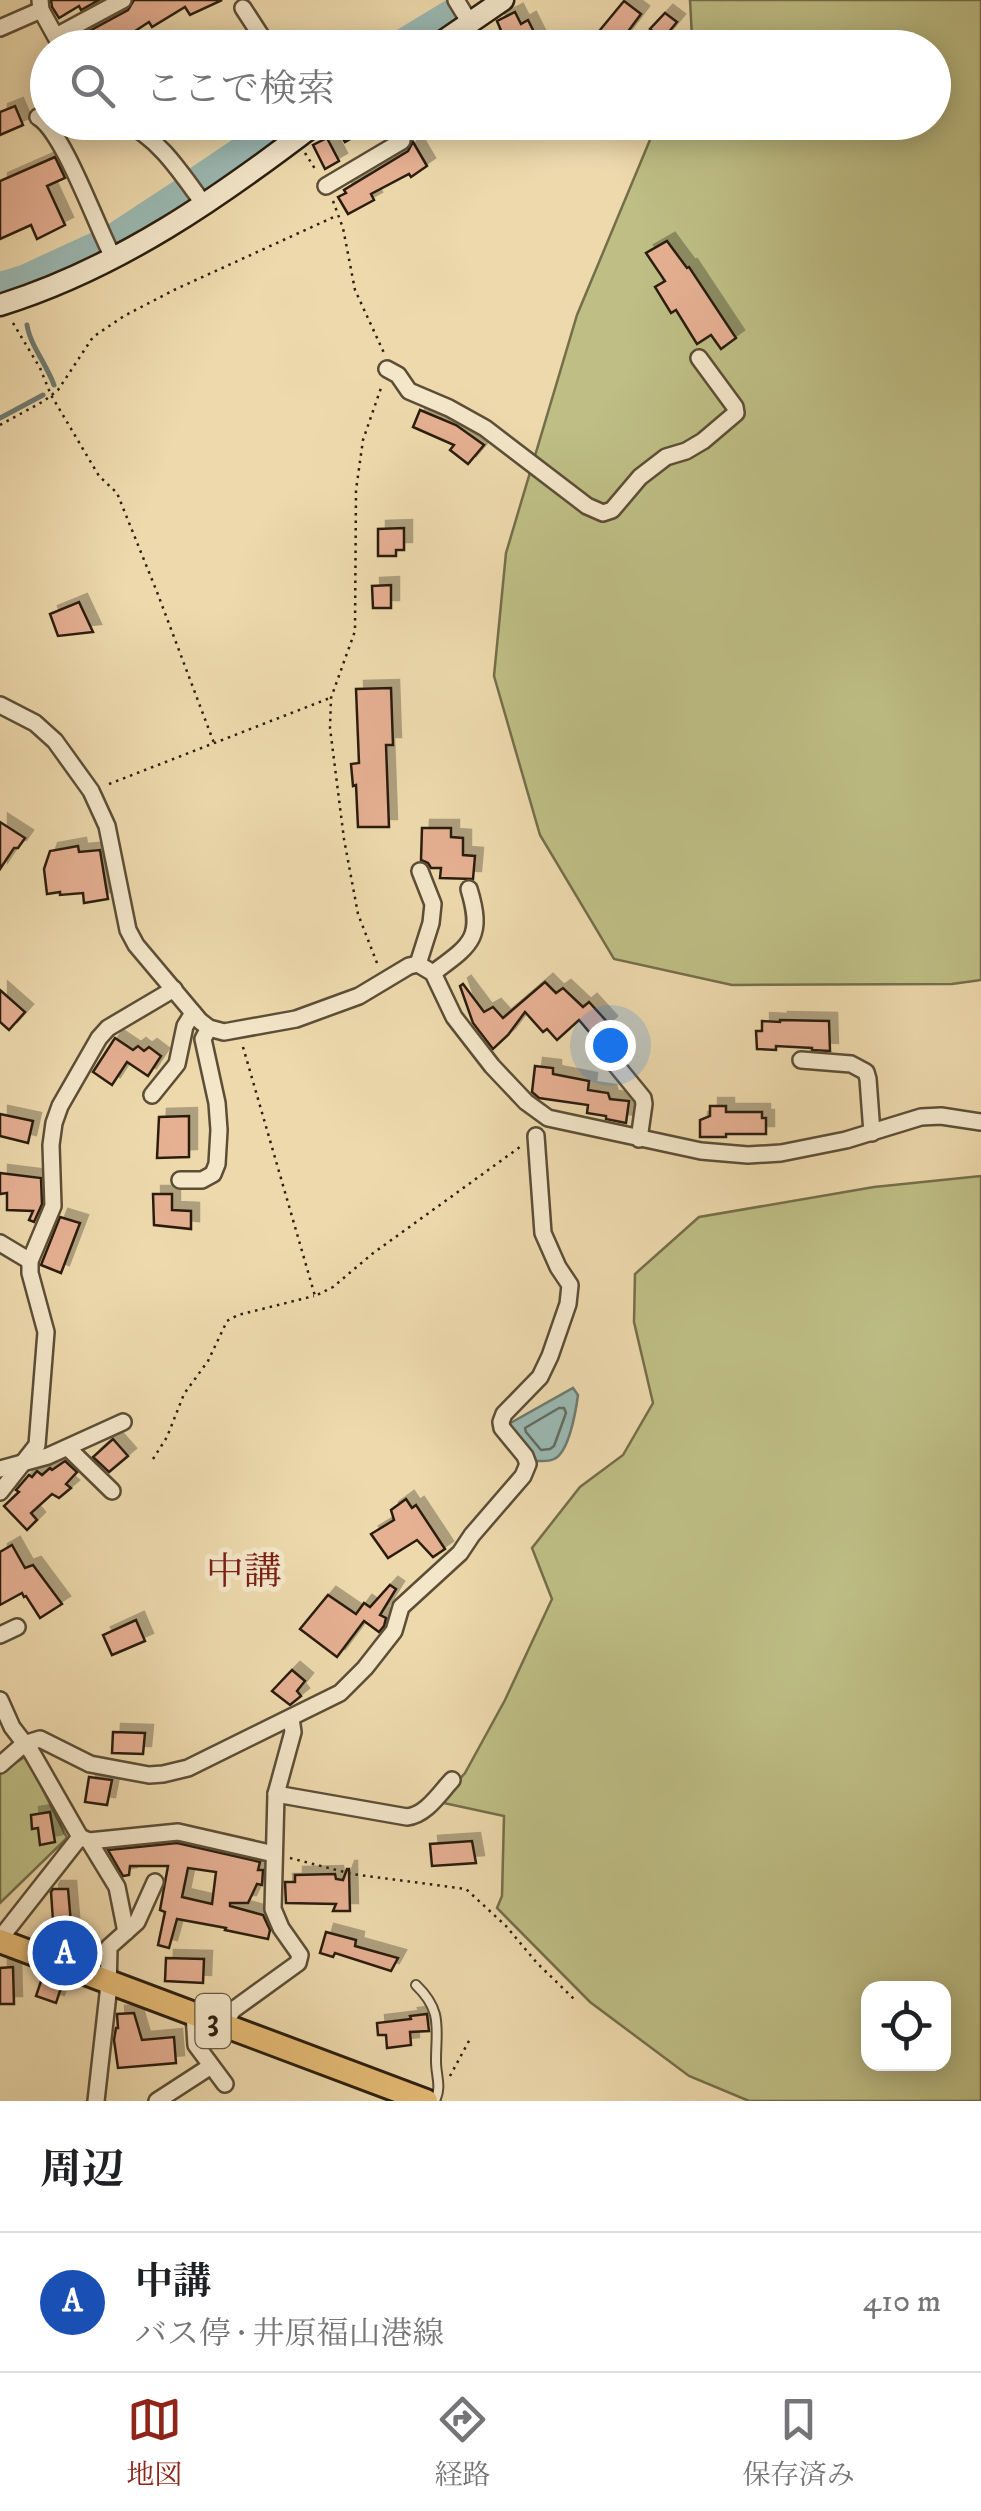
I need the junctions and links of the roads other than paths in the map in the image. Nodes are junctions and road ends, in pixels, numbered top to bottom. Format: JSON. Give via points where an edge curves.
{"nodes":[{"id":1,"x":122,"y":0,"type":"edge"},
{"id":2,"x":456,"y":0,"type":"edge"},
{"id":3,"x":502,"y":0,"type":"edge"},
{"id":4,"x":40,"y":5,"type":"edge"},
{"id":5,"x":243,"y":8,"type":"dead end"},
{"id":6,"x":470,"y":22,"type":"junction"},
{"id":7,"x":0,"y":28,"type":"edge"},
{"id":8,"x":53,"y":30,"type":"edge"},
{"id":9,"x":77,"y":30,"type":"edge"},
{"id":10,"x":257,"y":30,"type":"edge"},
{"id":11,"x":459,"y":30,"type":"edge"},
{"id":12,"x":59,"y":140,"type":"edge"},
{"id":13,"x":154,"y":140,"type":"edge"},
{"id":14,"x":295,"y":140,"type":"edge"},
{"id":15,"x":402,"y":142,"type":"dead end"},
{"id":16,"x":326,"y":186,"type":"road end"},
{"id":17,"x":203,"y":203,"type":"junction"},
{"id":18,"x":108,"y":248,"type":"junction"},
{"id":19,"x":2,"y":304,"type":"edge"},
{"id":20,"x":700,"y":358,"type":"dead end"},
{"id":21,"x":387,"y":369,"type":"road end"},
{"id":22,"x":0,"y":705,"type":"edge"},
{"id":23,"x":420,"y":871,"type":"dead end"},
{"id":24,"x":469,"y":889,"type":"dead end"},
{"id":25,"x":426,"y":969,"type":"junction"},
{"id":26,"x":174,"y":990,"type":"junction"},
{"id":27,"x":193,"y":1013,"type":"junction"},
{"id":28,"x":209,"y":1028,"type":"junction"},
{"id":29,"x":598,"y":1044,"type":"dead end"},
{"id":30,"x":802,"y":1060,"type":"dead end"},
{"id":31,"x":152,"y":1095,"type":"dead end"},
{"id":32,"x":981,"y":1122,"type":"edge"},
{"id":33,"x":872,"y":1133,"type":"junction"},
{"id":34,"x":536,"y":1136,"type":"road end"},
{"id":35,"x":639,"y":1139,"type":"junction"},
{"id":36,"x":180,"y":1180,"type":"dead end"},
{"id":37,"x":0,"y":1243,"type":"edge"},
{"id":38,"x":30,"y":1261,"type":"junction"},
{"id":39,"x":123,"y":1422,"type":"dead end"},
{"id":40,"x":68,"y":1448,"type":"junction"},
{"id":41,"x":24,"y":1462,"type":"junction"},
{"id":42,"x":0,"y":1469,"type":"edge"},
{"id":43,"x":112,"y":1491,"type":"dead end"},
{"id":44,"x":0,"y":1492,"type":"edge"},
{"id":45,"x":17,"y":1628,"type":"dead end"},
{"id":46,"x":0,"y":1635,"type":"edge"},
{"id":47,"x":0,"y":1700,"type":"edge"},
{"id":48,"x":291,"y":1718,"type":"junction"},
{"id":49,"x":24,"y":1744,"type":"junction"},
{"id":50,"x":0,"y":1764,"type":"edge"},
{"id":51,"x":452,"y":1780,"type":"dead end"},
{"id":52,"x":276,"y":1794,"type":"junction"},
{"id":53,"x":84,"y":1839,"type":"junction"},
{"id":54,"x":274,"y":1854,"type":"junction"},
{"id":55,"x":155,"y":1882,"type":"dead end"},
{"id":56,"x":126,"y":1932,"type":"junction"},
{"id":57,"x":0,"y":1941,"type":"edge"},
{"id":58,"x":108,"y":1983,"type":"junction"},
{"id":59,"x":416,"y":1986,"type":"dead end"},
{"id":60,"x":194,"y":2014,"type":"junction"},
{"id":61,"x":224,"y":2025,"type":"junction"},
{"id":62,"x":211,"y":2066,"type":"junction"},
{"id":63,"x":225,"y":2084,"type":"dead end"},
{"id":64,"x":433,"y":2095,"type":"edge"},
{"id":65,"x":96,"y":2101,"type":"edge"},
{"id":66,"x":156,"y":2101,"type":"edge"},
{"id":67,"x":435,"y":2101,"type":"edge"}],
"edges":[{"from":1,"to":9,"type":"street"},
{"from":2,"to":6,"type":"street"},
{"from":3,"to":6,"type":"main road"},
{"from":4,"to":7,"type":"street"},
{"from":4,"to":8,"type":"street"},
{"from":5,"to":10,"type":"street"},
{"from":6,"to":11,"type":"main road"},
{"from":12,"to":18,"type":"street"},
{"from":13,"to":17,"type":"street"},
{"from":14,"to":17,"type":"main road"},
{"from":15,"to":16,"type":"street"},
{"from":17,"to":18,"type":"main road","via":[[151,239]]},
{"from":18,"to":19,"type":"main road","via":[[43,291]]},
{"from":20,"to":21,"type":"street","via":[[736,413],[704,441],[666,457],[603,514],[485,428],[408,391]]},
{"from":22,"to":26,"type":"street","via":[[55,740],[91,791],[107,826],[128,930]]},
{"from":23,"to":25,"type":"street","via":[[433,904]]},
{"from":24,"to":25,"type":"street","via":[[475,934],[461,953]]},
{"from":25,"to":28,"type":"street","via":[[409,966],[359,996],[296,1020],[238,1032]]},
{"from":25,"to":35,"type":"street","via":[[454,1017],[526,1102],[548,1118]]},
{"from":26,"to":27,"type":"street"},
{"from":26,"to":38,"type":"street","via":[[108,1028],[60,1106],[51,1146],[52,1206]]},
{"from":27,"to":28,"type":"street"},
{"from":27,"to":31,"type":"street","via":[[177,1064]]},
{"from":28,"to":36,"type":"street","via":[[203,1038],[217,1103],[217,1164],[202,1180]]},
{"from":29,"to":35,"type":"street","via":[[643,1098]]},
{"from":30,"to":33,"type":"street","via":[[851,1064],[866,1072]]},
{"from":32,"to":33,"type":"street","via":[[921,1117]]},
{"from":33,"to":35,"type":"street","via":[[748,1155]]},
{"from":34,"to":48,"type":"street","via":[[543,1233],[570,1285],[540,1378],[501,1422],[526,1456],[523,1476],[460,1553],[401,1607],[394,1631],[365,1668],[340,1693]]},
{"from":37,"to":38,"type":"street"},
{"from":38,"to":41,"type":"street","via":[[46,1332],[37,1445]]},
{"from":39,"to":40,"type":"street"},
{"from":40,"to":41,"type":"street"},
{"from":40,"to":43,"type":"street"},
{"from":41,"to":42,"type":"street"},
{"from":41,"to":44,"type":"street"},
{"from":45,"to":46,"type":"street"},
{"from":47,"to":49,"type":"street"},
{"from":48,"to":49,"type":"street","via":[[162,1774],[90,1764],[40,1739]]},
{"from":48,"to":52,"type":"street"},
{"from":49,"to":50,"type":"street"},
{"from":49,"to":53,"type":"street"},
{"from":51,"to":52,"type":"street","via":[[424,1810],[407,1817]]},
{"from":52,"to":54,"type":"street"},
{"from":53,"to":54,"type":"street","via":[[178,1832]]},
{"from":53,"to":56,"type":"street","via":[[116,1887]]},
{"from":53,"to":57,"type":"street"},
{"from":54,"to":61,"type":"street","via":[[273,1909],[300,1955],[298,1963],[233,2010]]},
{"from":55,"to":56,"type":"street"},
{"from":56,"to":58,"type":"street","via":[[109,1947]]},
{"from":57,"to":58,"type":"main road","number":"3"},
{"from":58,"to":60,"type":"main road","number":"3"},
{"from":58,"to":65,"type":"street"},
{"from":59,"to":64,"type":"lane","via":[[430,1999],[438,2029]]},
{"from":60,"to":61,"type":"main road","number":"3"},
{"from":60,"to":62,"type":"street","via":[[196,2045]]},
{"from":61,"to":64,"type":"main road","number":"3"},
{"from":62,"to":63,"type":"street"},
{"from":62,"to":66,"type":"street"},
{"from":64,"to":67,"type":"lane"}]}
